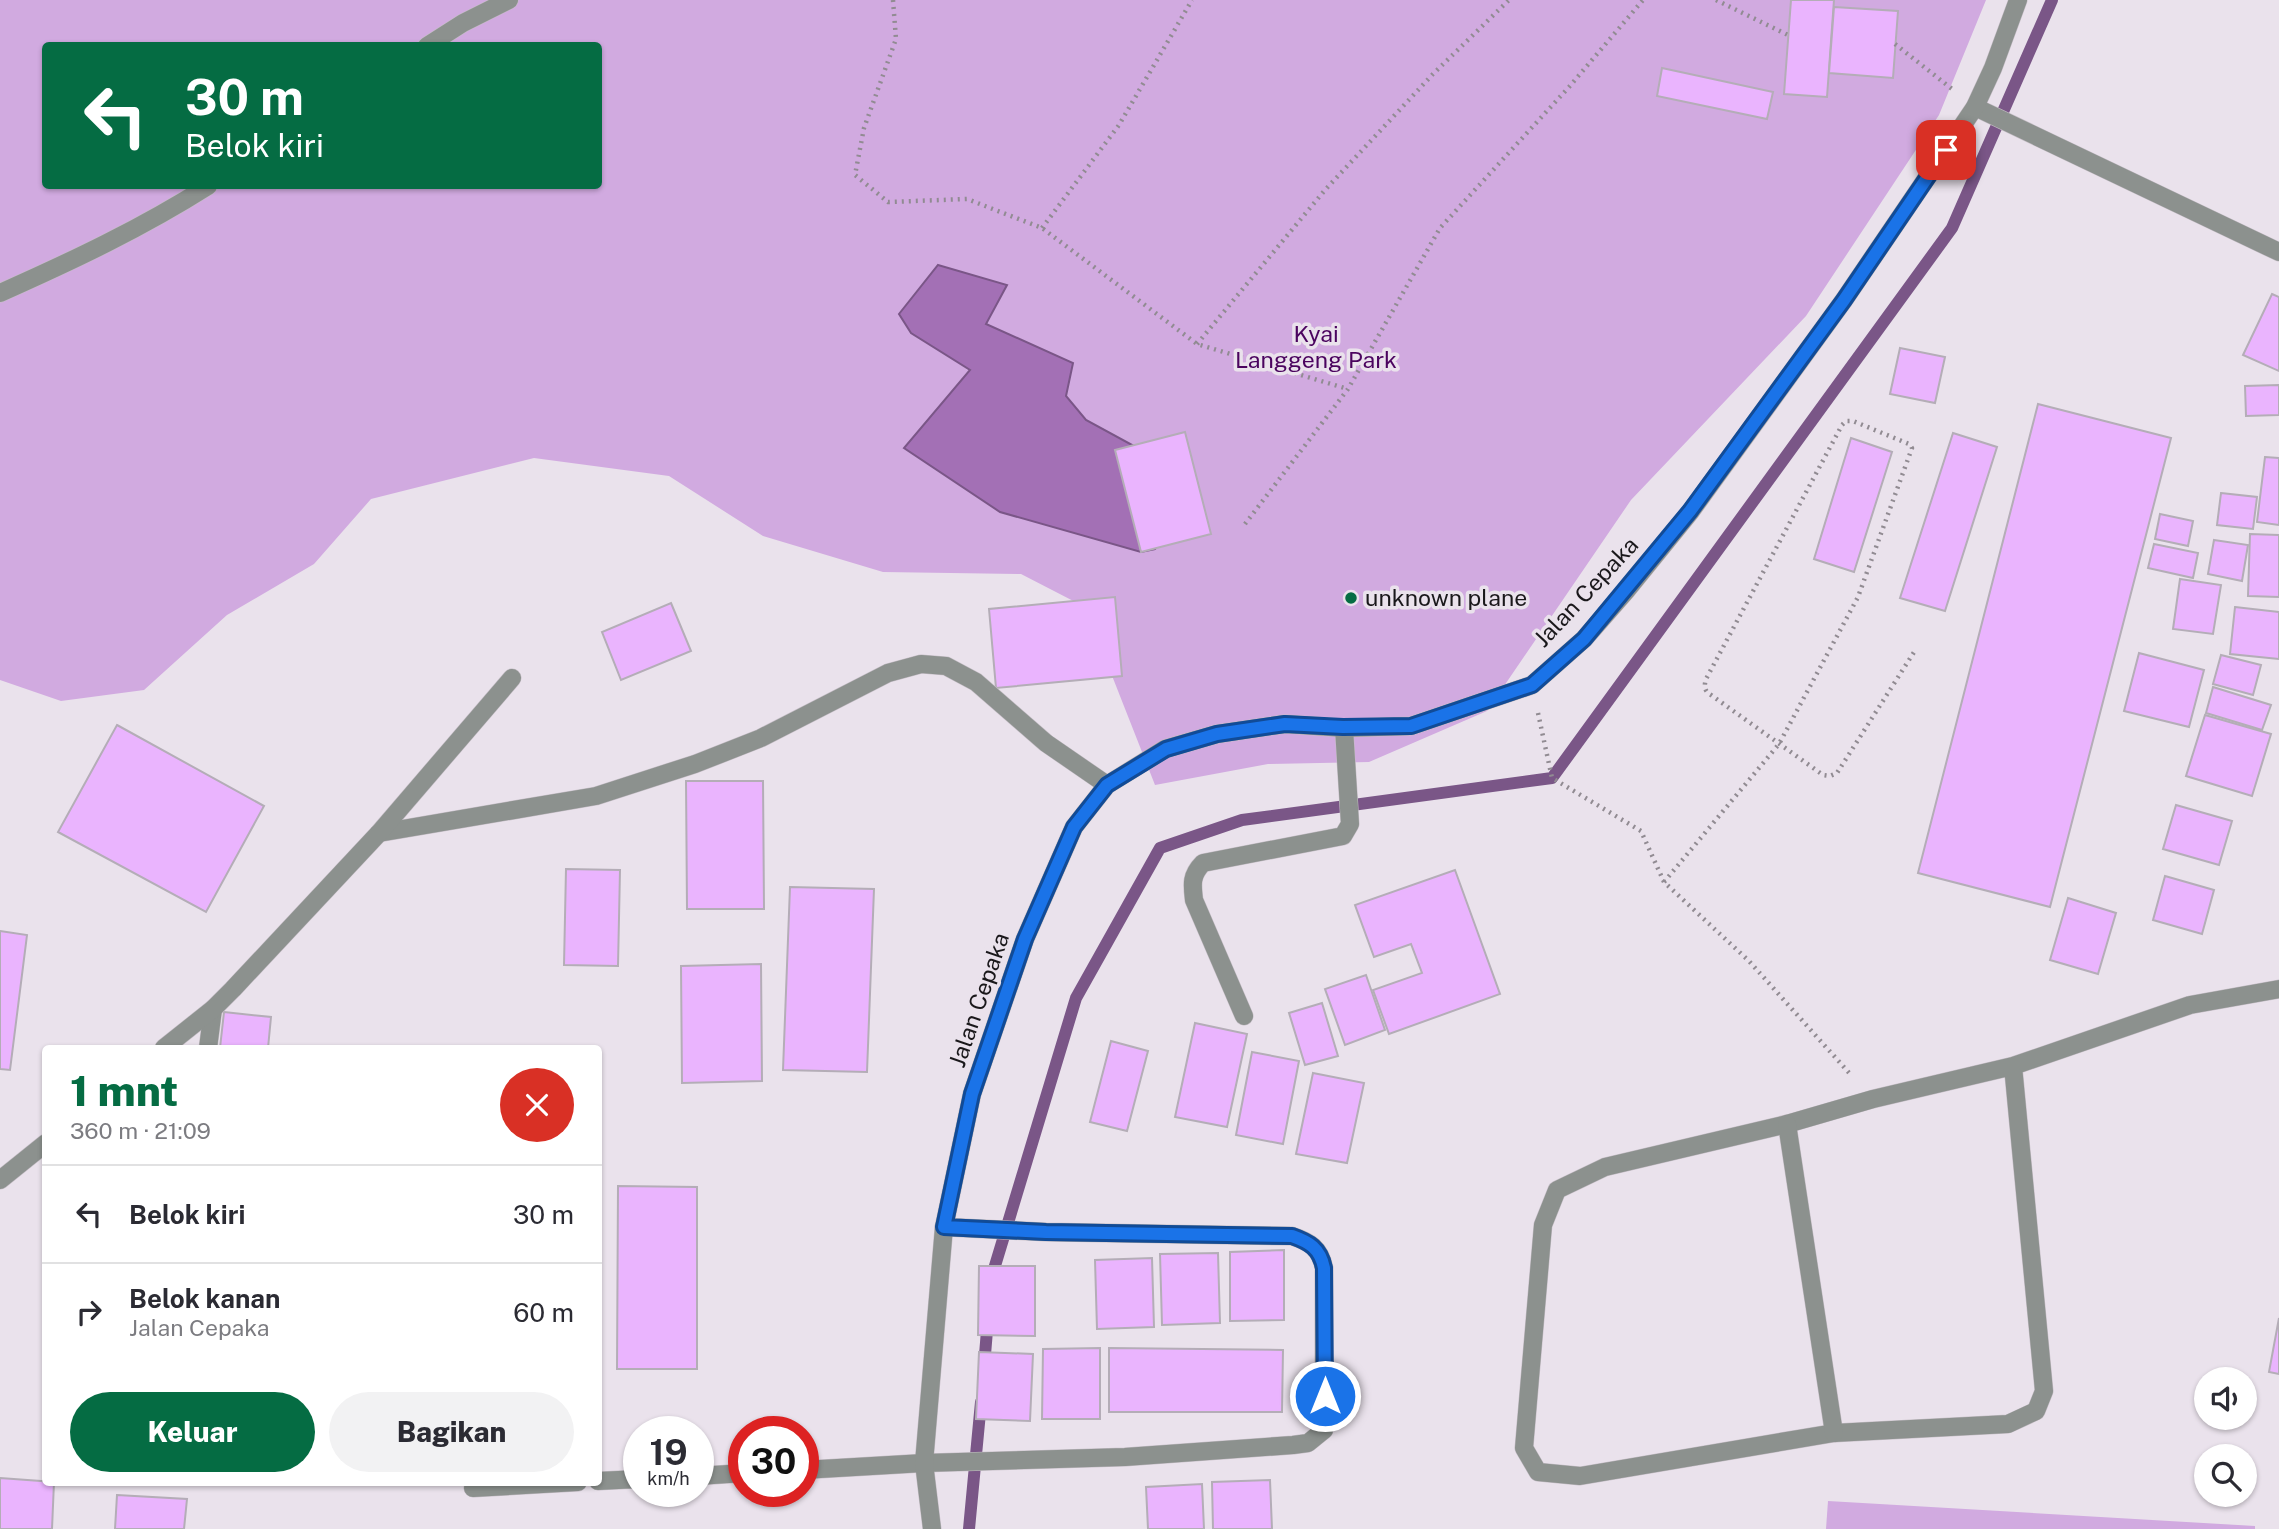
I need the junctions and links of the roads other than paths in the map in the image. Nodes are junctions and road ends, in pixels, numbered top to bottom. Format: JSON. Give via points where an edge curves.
{"nodes":[{"id":1,"x":509,"y":0,"type":"edge"},
{"id":2,"x":2018,"y":0,"type":"edge"},
{"id":3,"x":433,"y":42,"type":"edge"},
{"id":4,"x":1975,"y":107,"type":"junction"},
{"id":5,"x":203,"y":189,"type":"edge"},
{"id":6,"x":2279,"y":252,"type":"edge"},
{"id":7,"x":0,"y":293,"type":"edge"},
{"id":8,"x":512,"y":678,"type":"dead end"},
{"id":9,"x":1343,"y":727,"type":"junction"},
{"id":10,"x":1107,"y":785,"type":"junction"},
{"id":11,"x":379,"y":833,"type":"junction"},
{"id":12,"x":2279,"y":989,"type":"edge"},
{"id":13,"x":213,"y":1009,"type":"junction"},
{"id":14,"x":1244,"y":1016,"type":"dead end"},
{"id":15,"x":168,"y":1045,"type":"edge"},
{"id":16,"x":208,"y":1045,"type":"edge"},
{"id":17,"x":2012,"y":1066,"type":"junction"},
{"id":18,"x":1787,"y":1124,"type":"junction"},
{"id":19,"x":42,"y":1146,"type":"edge"},
{"id":20,"x":0,"y":1180,"type":"edge"},
{"id":21,"x":944,"y":1227,"type":"junction"},
{"id":22,"x":1834,"y":1433,"type":"junction"},
{"id":23,"x":924,"y":1463,"type":"junction"},
{"id":24,"x":819,"y":1469,"type":"edge"},
{"id":25,"x":623,"y":1480,"type":"edge"},
{"id":26,"x":602,"y":1481,"type":"edge"},
{"id":27,"x":508,"y":1486,"type":"edge"},
{"id":28,"x":473,"y":1488,"type":"dead end"},
{"id":29,"x":932,"y":1529,"type":"edge"}],
"edges":[{"from":1,"to":3,"type":"street"},
{"from":2,"to":4,"type":"street","name":"Jalan Cepaka"},
{"from":4,"to":6,"type":"street"},
{"from":4,"to":9,"type":"street","name":"Jalan Cepaka","via":[[1844,300],[1690,511],[1584,639],[1532,685],[1411,726]]},
{"from":5,"to":7,"type":"street","via":[[71,262]]},
{"from":8,"to":11,"type":"street"},
{"from":9,"to":10,"type":"street","name":"Jalan Cepaka","via":[[1285,724],[1217,734],[1166,749]]},
{"from":9,"to":14,"type":"street","via":[[1350,824],[1343,836],[1203,863],[1195,872],[1194,900]]},
{"from":10,"to":11,"type":"street","via":[[1046,743],[976,682],[946,666],[922,664],[888,673],[761,738],[596,796]]},
{"from":10,"to":21,"type":"street","name":"Jalan Cepaka","via":[[1074,827],[1025,939],[972,1094]]},
{"from":11,"to":13,"type":"street"},
{"from":12,"to":17,"type":"street","via":[[2190,1005]]},
{"from":13,"to":15,"type":"street"},
{"from":13,"to":16,"type":"street"},
{"from":17,"to":18,"type":"street"},
{"from":17,"to":22,"type":"street","via":[[2044,1391],[2036,1412],[2008,1424]]},
{"from":18,"to":22,"type":"street"},
{"from":18,"to":22,"type":"street","via":[[1605,1167],[1557,1190],[1543,1225],[1524,1448],[1538,1472],[1580,1476]]},
{"from":19,"to":20,"type":"street"},
{"from":21,"to":23,"type":"street","name":"Jalan Cepaka"},
{"from":21,"to":23,"type":"street","via":[[1292,1236],[1307,1242],[1322,1256],[1324,1268],[1325,1422],[1319,1436],[1293,1445],[1125,1457]]},
{"from":23,"to":24,"type":"street"},
{"from":23,"to":29,"type":"street","name":"Jalan Cepaka"},
{"from":25,"to":26,"type":"street"},
{"from":27,"to":28,"type":"street"}]}
